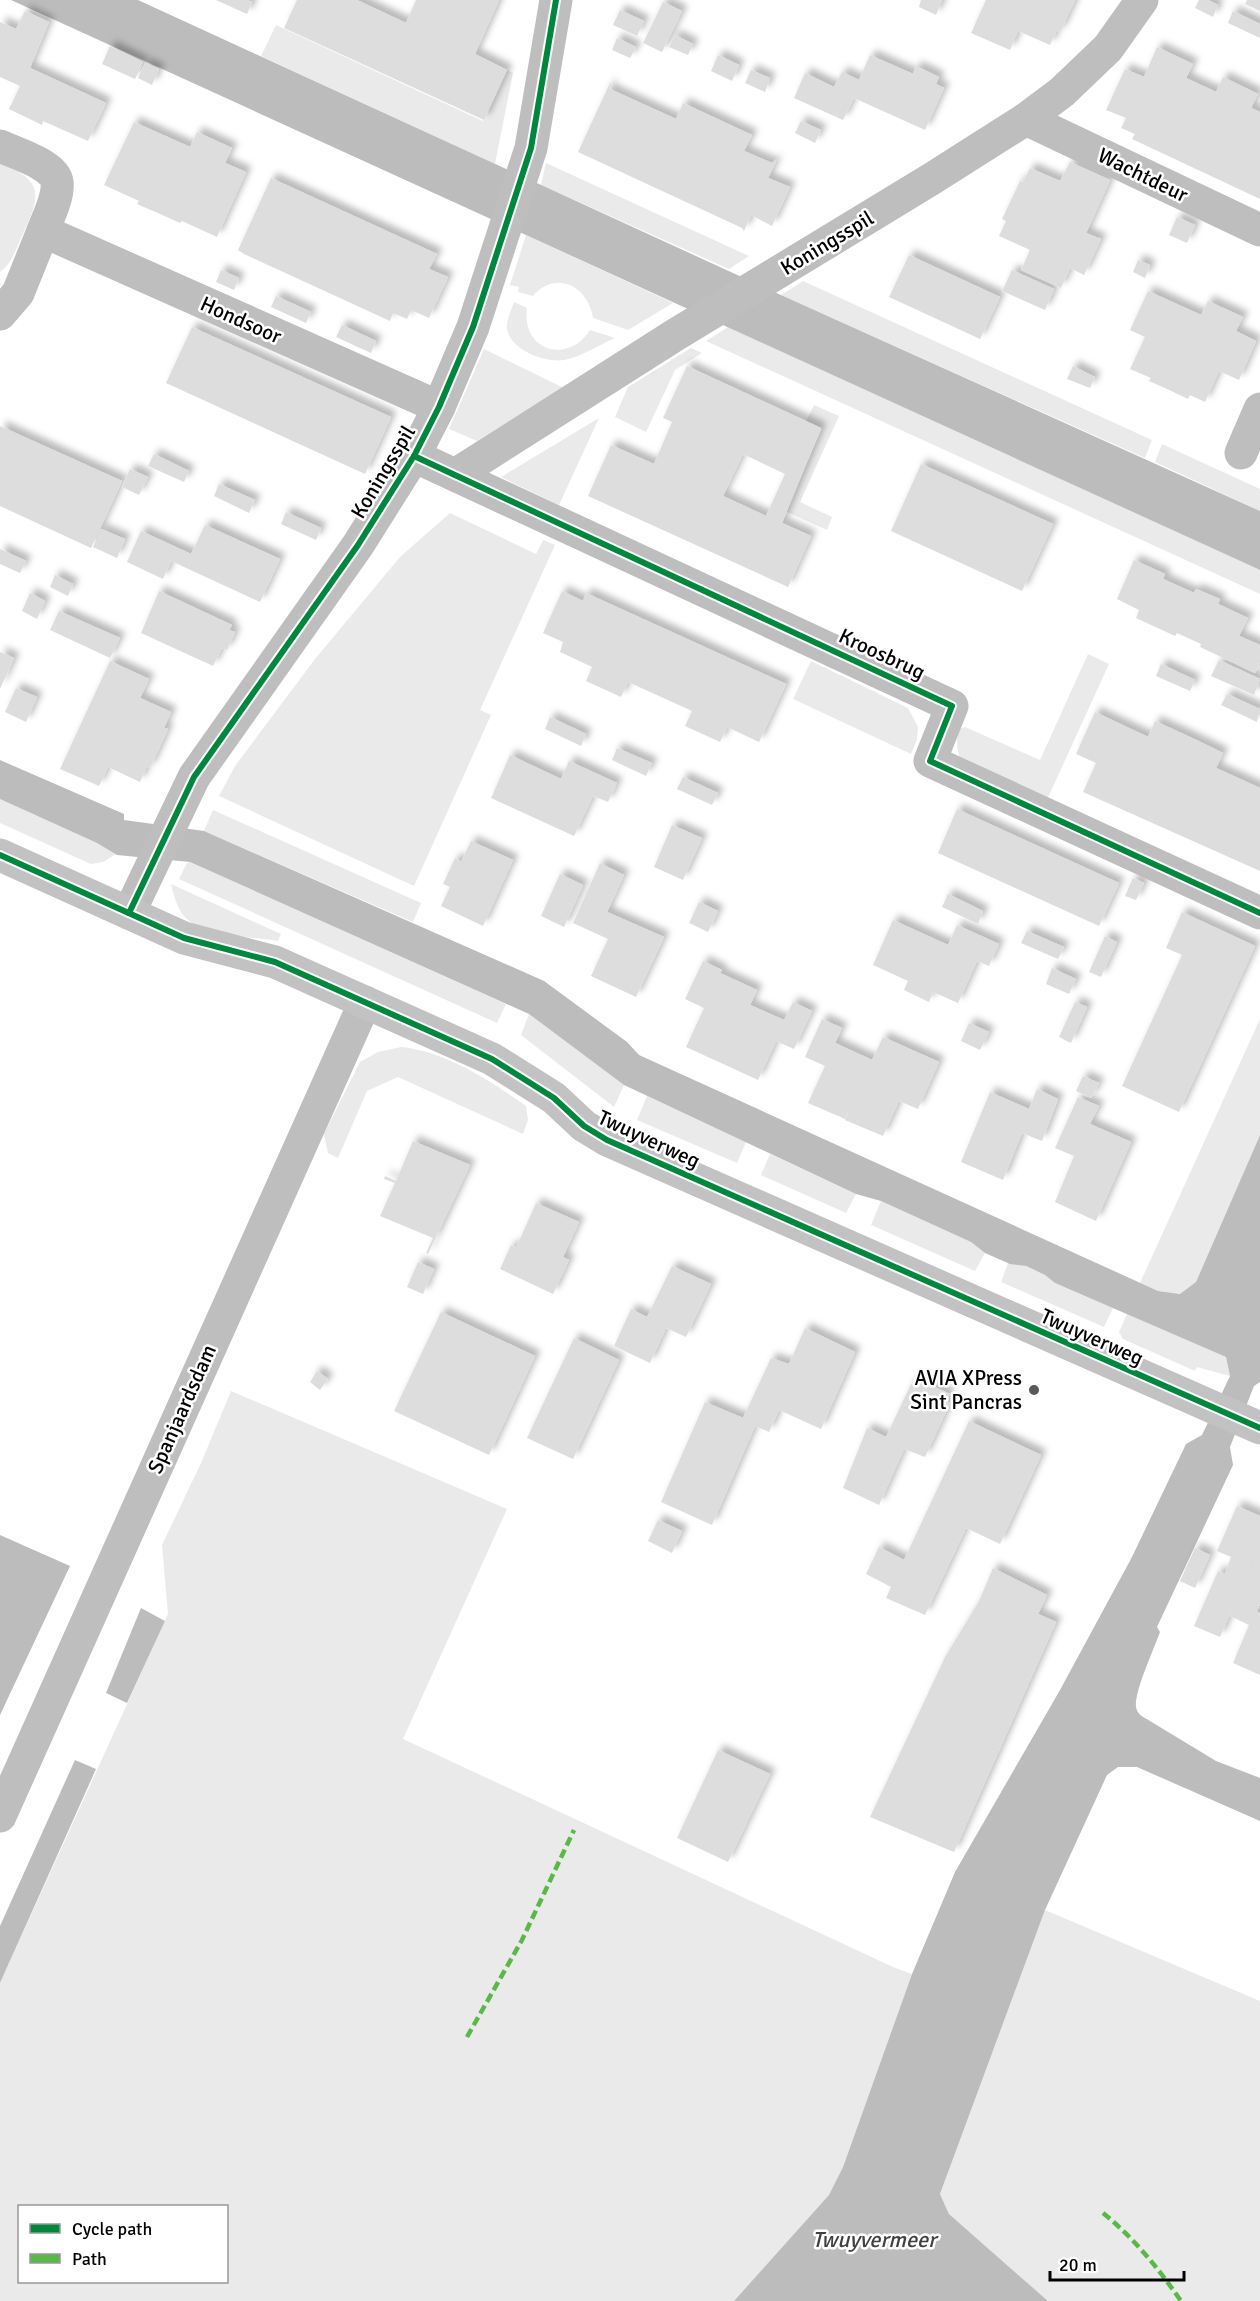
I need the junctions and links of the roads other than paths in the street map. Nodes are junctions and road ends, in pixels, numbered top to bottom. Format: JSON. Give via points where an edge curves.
{"nodes":[{"id":1,"x":556,"y":0,"type":"edge"},
{"id":2,"x":1142,"y":0,"type":"edge"},
{"id":3,"x":1026,"y":119,"type":"junction"},
{"id":4,"x":0,"y":146,"type":"edge"},
{"id":5,"x":1260,"y":230,"type":"edge"},
{"id":6,"x":43,"y":231,"type":"junction"},
{"id":7,"x":0,"y":314,"type":"edge"},
{"id":8,"x":439,"y":407,"type":"junction"},
{"id":9,"x":1260,"y":409,"type":"edge"},
{"id":10,"x":1241,"y":453,"type":"dead end"},
{"id":11,"x":414,"y":456,"type":"junction"},
{"id":12,"x":455,"y":475,"type":"junction"},
{"id":13,"x":0,"y":855,"type":"edge"},
{"id":14,"x":129,"y":913,"type":"junction"},
{"id":15,"x":1260,"y":913,"type":"edge"},
{"id":16,"x":365,"y":1002,"type":"junction"},
{"id":17,"x":1253,"y":1425,"type":"edge"},
{"id":18,"x":0,"y":1816,"type":"edge"}],
"edges":[{"from":1,"to":8,"type":"street","name":"Koningsspil","via":[[528,156],[472,327]]},
{"from":2,"to":3,"type":"street","name":"Koningsspil","via":[[1108,48],[1062,92]]},
{"from":3,"to":5,"type":"street","name":"Wachtdeur"},
{"from":3,"to":12,"type":"street","name":"Koningsspil"},
{"from":4,"to":6,"type":"street","via":[[50,168],[57,180]]},
{"from":6,"to":7,"type":"street","via":[[18,293]]},
{"from":6,"to":8,"type":"street","name":"Hondsoor"},
{"from":8,"to":11,"type":"street","name":"Koningsspil"},
{"from":9,"to":10,"type":"street"},
{"from":11,"to":12,"type":"street","name":"Kroosbrug"},
{"from":11,"to":14,"type":"street","name":"Koningsspil","via":[[358,546],[194,777]]},
{"from":12,"to":15,"type":"street","name":"Kroosbrug","via":[[952,706],[930,761]]},
{"from":13,"to":14,"type":"street","name":"Twuyverweg"},
{"from":14,"to":16,"type":"street","name":"Twuyverweg","via":[[199,943],[275,962]]},
{"from":16,"to":17,"type":"street","name":"Twuyverweg","via":[[492,1059],[554,1098],[584,1126],[607,1140]]},
{"from":16,"to":18,"type":"street","name":"Spanjaardsdam"}]}
